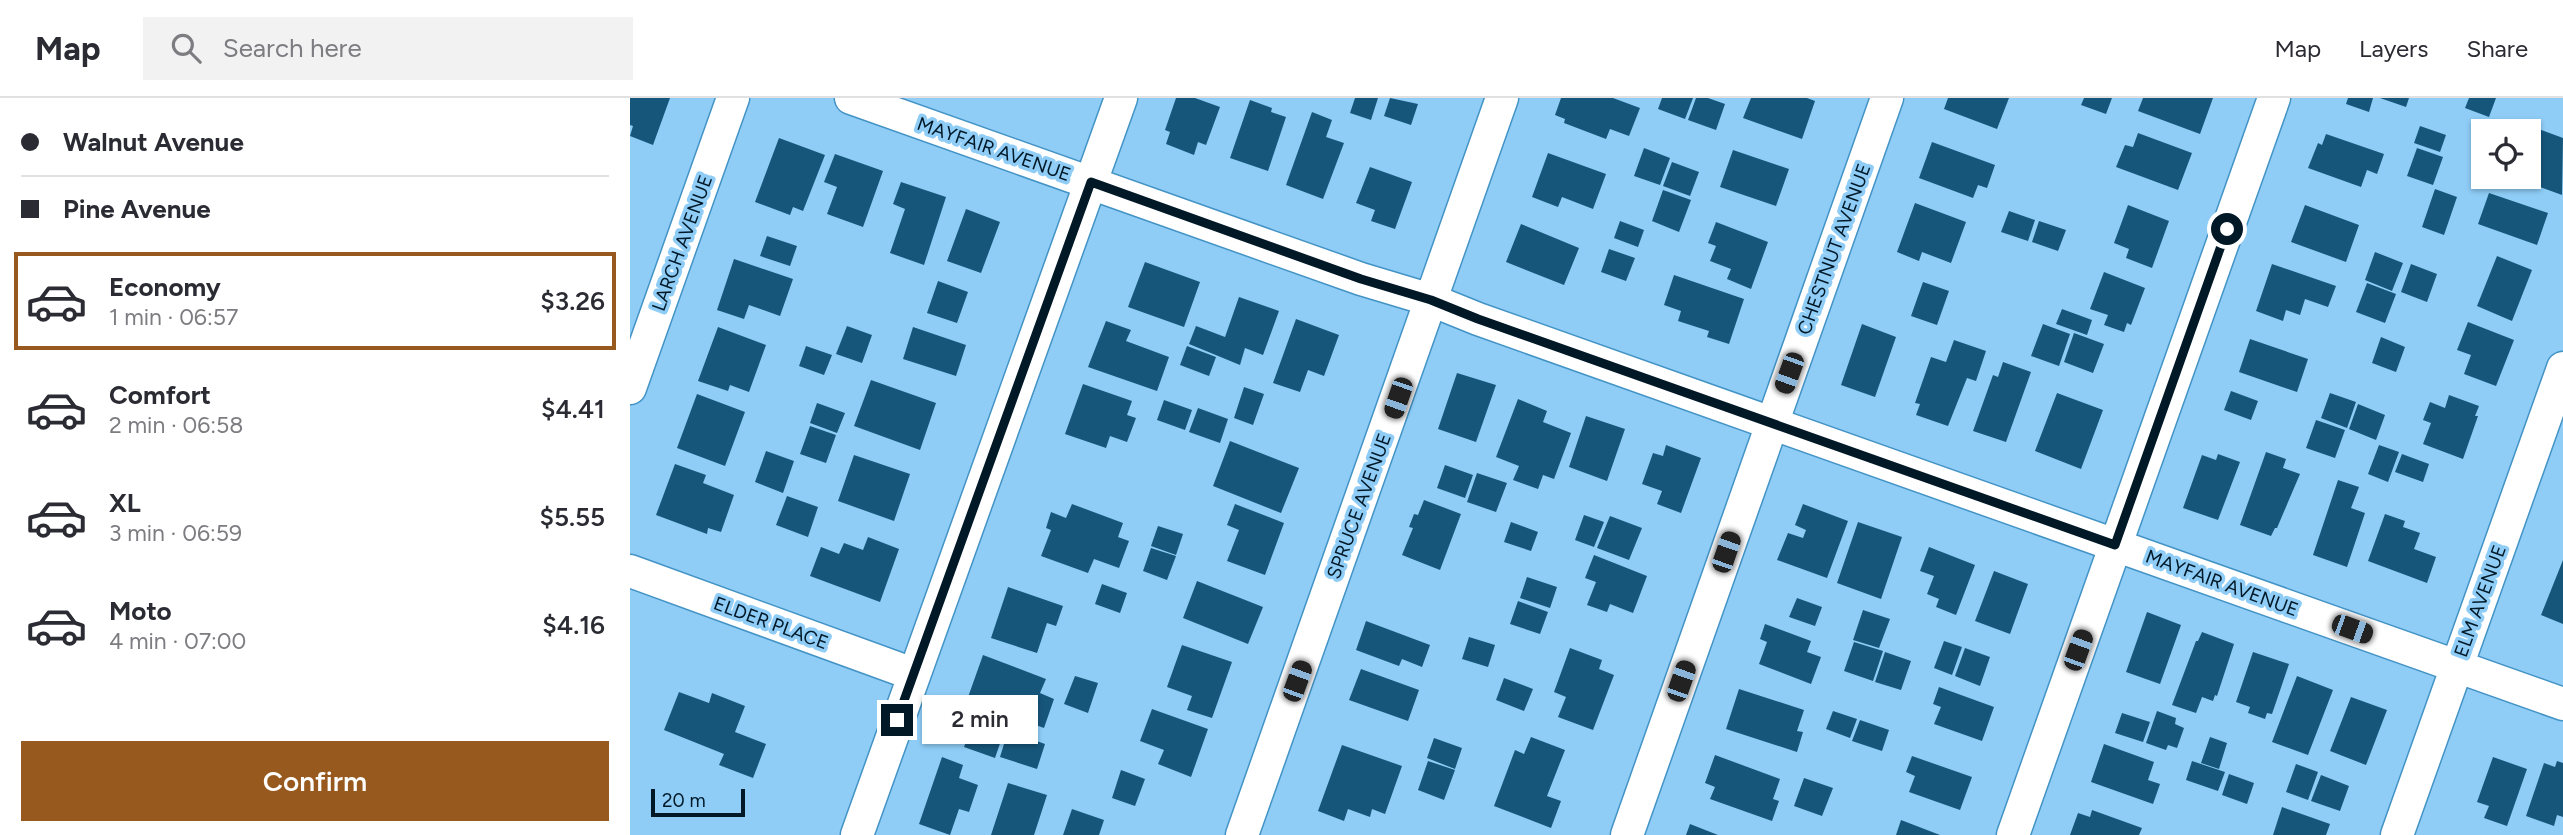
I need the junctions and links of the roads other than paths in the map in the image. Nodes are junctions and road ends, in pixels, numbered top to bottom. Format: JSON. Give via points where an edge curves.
{"nodes":[{"id":1,"x":733,"y":98,"type":"edge"},
{"id":2,"x":851,"y":98,"type":"edge"},
{"id":3,"x":1121,"y":98,"type":"edge"},
{"id":4,"x":1502,"y":98,"type":"edge"},
{"id":5,"x":1887,"y":98,"type":"edge"},
{"id":6,"x":2274,"y":98,"type":"edge"},
{"id":7,"x":1091,"y":182,"type":"junction"},
{"id":8,"x":1431,"y":300,"type":"junction"},
{"id":9,"x":2563,"y":368,"type":"edge"},
{"id":10,"x":630,"y":388,"type":"edge"},
{"id":11,"x":1771,"y":424,"type":"junction"},
{"id":12,"x":2115,"y":545,"type":"junction"},
{"id":13,"x":630,"y":570,"type":"edge"},
{"id":14,"x":2457,"y":666,"type":"junction"},
{"id":15,"x":913,"y":674,"type":"junction"},
{"id":16,"x":2563,"y":704,"type":"edge"},
{"id":17,"x":857,"y":835,"type":"edge"},
{"id":18,"x":1242,"y":835,"type":"edge"},
{"id":19,"x":1627,"y":835,"type":"edge"},
{"id":20,"x":2013,"y":835,"type":"edge"},
{"id":21,"x":2397,"y":835,"type":"edge"}],
"edges":[{"from":1,"to":10,"type":"street","name":"LARCH AVENUE"},
{"from":2,"to":7,"type":"street","name":"MAYFAIR AVENUE"},
{"from":3,"to":7,"type":"street"},
{"from":4,"to":8,"type":"street","name":"SPRUCE AVENUE"},
{"from":5,"to":11,"type":"street","name":"CHESTNUT AVENUE"},
{"from":6,"to":12,"type":"street"},
{"from":7,"to":8,"type":"street","name":"MAYFAIR AVENUE"},
{"from":7,"to":15,"type":"street"},
{"from":8,"to":11,"type":"street","name":"MAYFAIR AVENUE"},
{"from":8,"to":18,"type":"street","name":"SPRUCE AVENUE"},
{"from":9,"to":14,"type":"street","name":"ELM AVENUE"},
{"from":11,"to":12,"type":"street","name":"MAYFAIR AVENUE"},
{"from":11,"to":19,"type":"street","name":"CHESTNUT AVENUE"},
{"from":12,"to":14,"type":"street","name":"MAYFAIR AVENUE"},
{"from":12,"to":20,"type":"street"},
{"from":13,"to":15,"type":"street","name":"ELDER PLACE"},
{"from":14,"to":16,"type":"street","name":"MAYFAIR AVENUE"},
{"from":14,"to":21,"type":"street","name":"ELM AVENUE"},
{"from":15,"to":17,"type":"street"}]}
